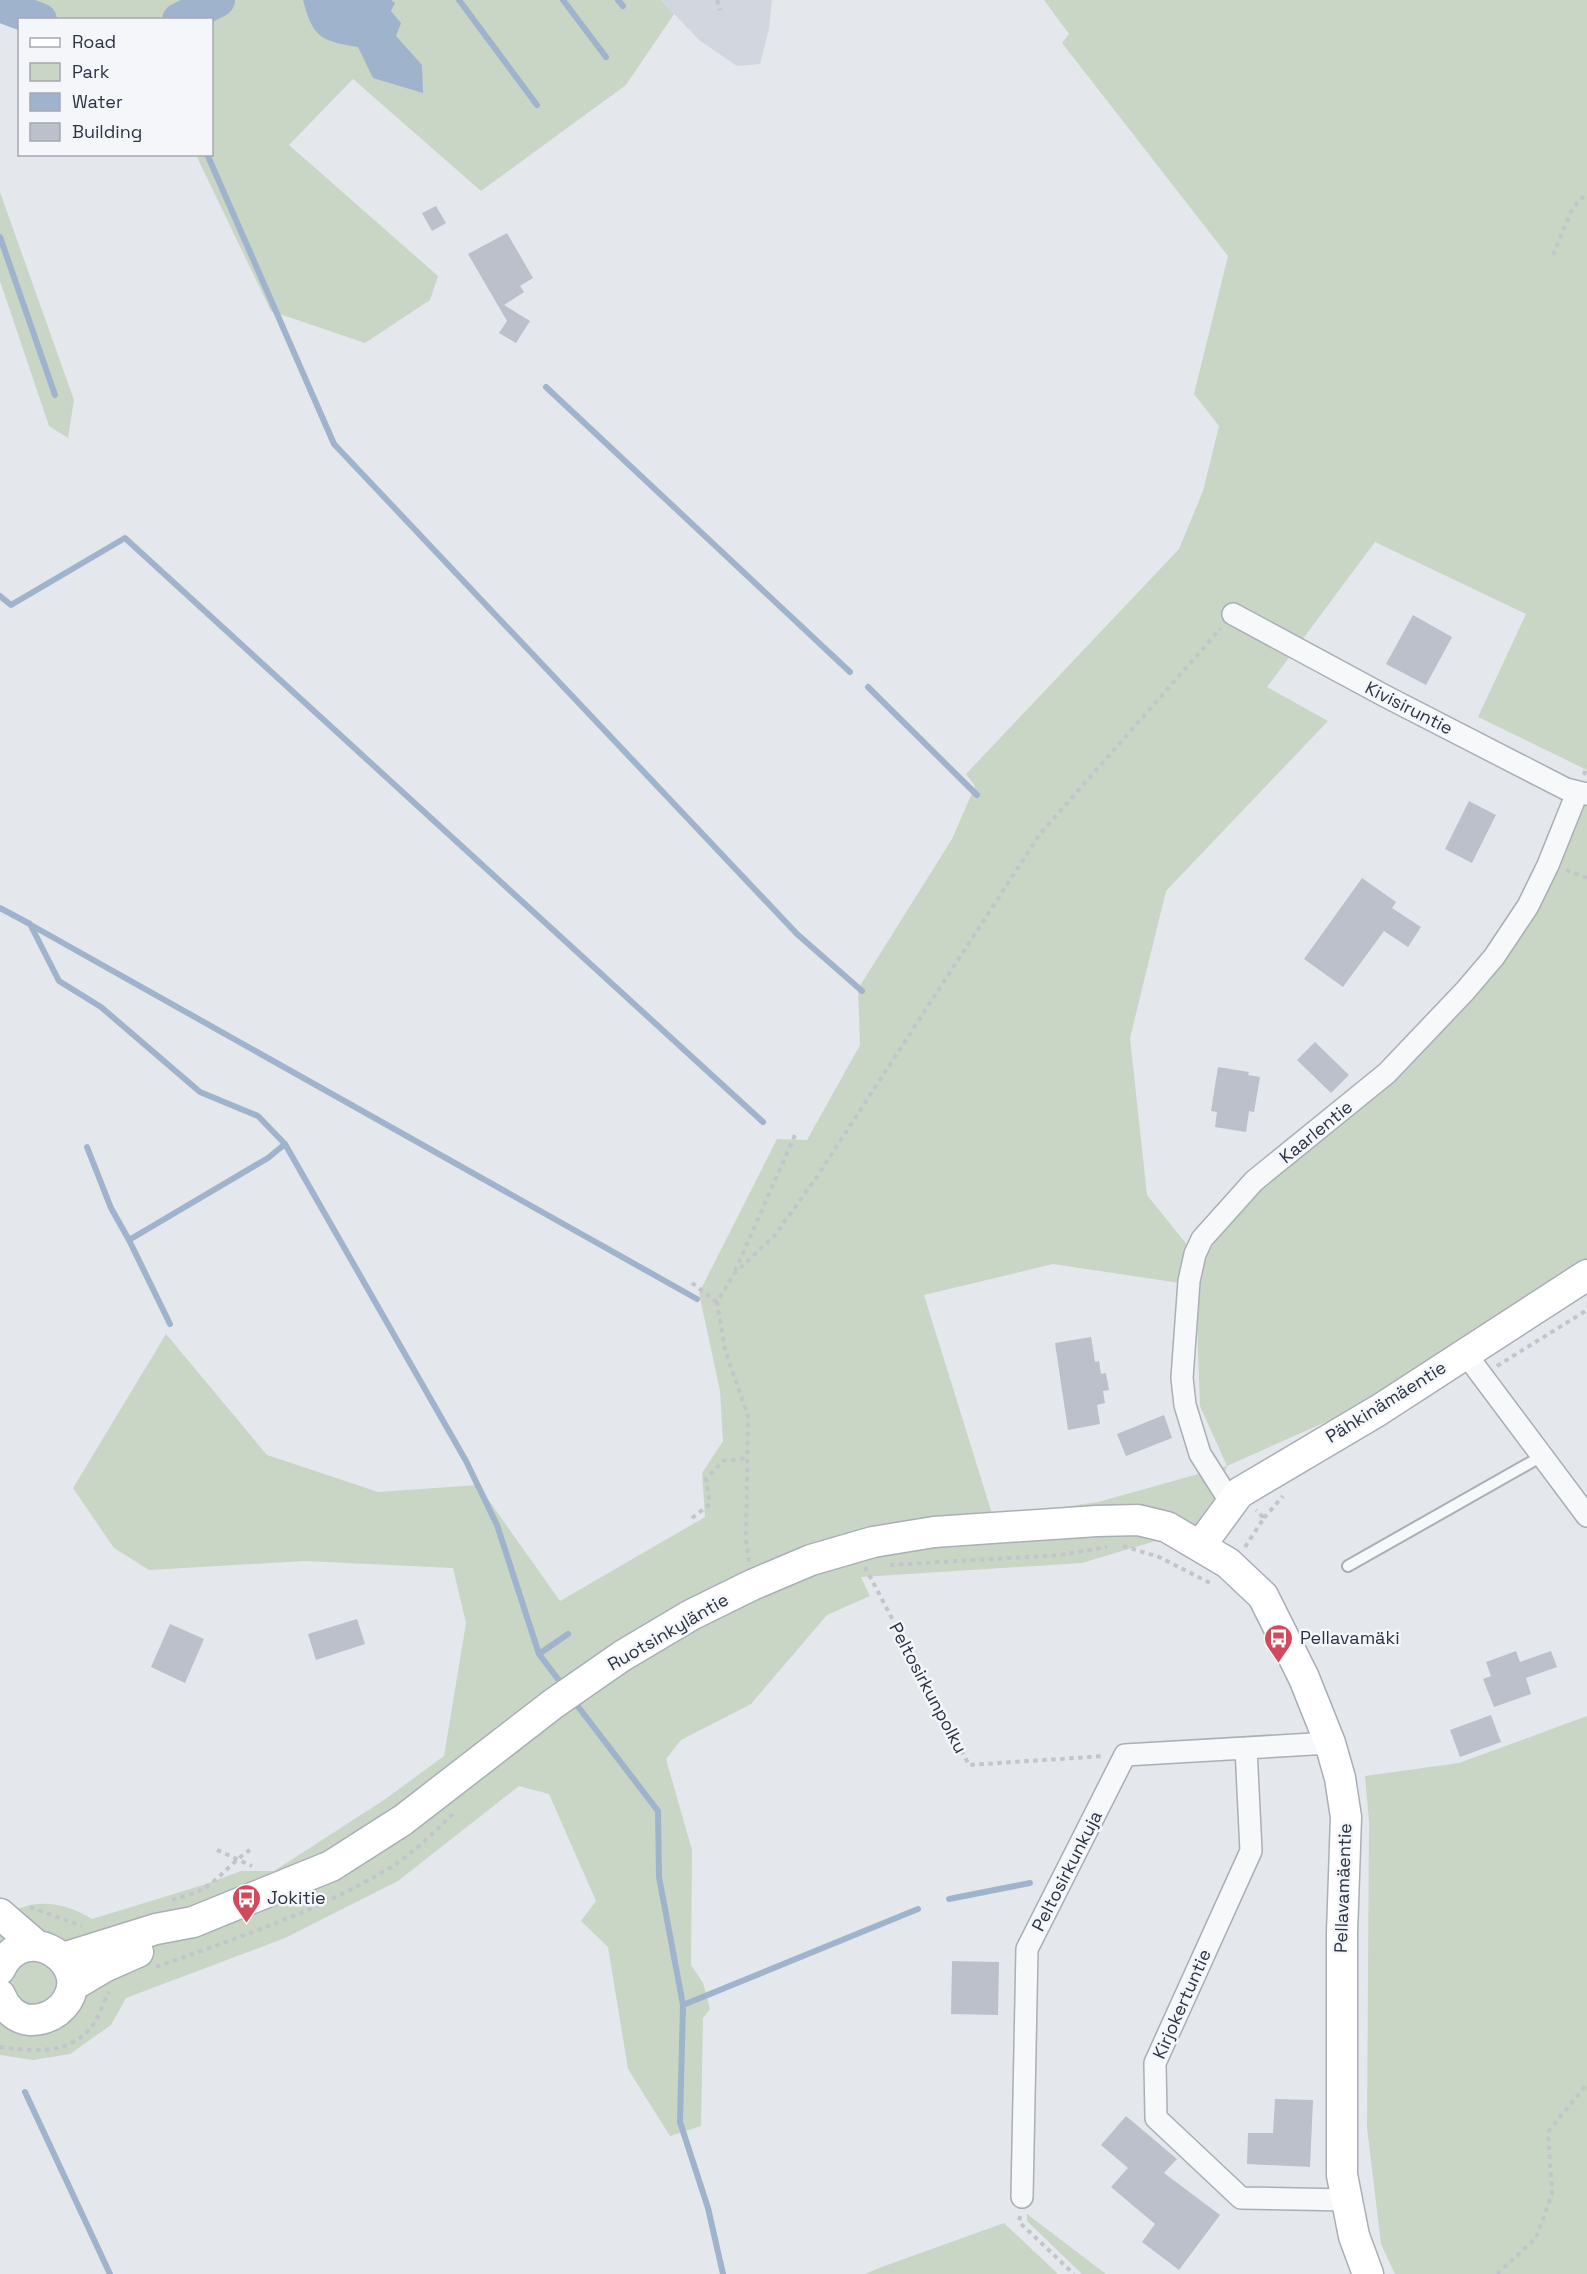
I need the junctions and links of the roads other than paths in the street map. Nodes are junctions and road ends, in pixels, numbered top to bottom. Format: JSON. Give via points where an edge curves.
{"nodes":[{"id":1,"x":1233,"y":614,"type":"road end"},
{"id":2,"x":1582,"y":793,"type":"edge"},
{"id":3,"x":1587,"y":1275,"type":"edge"},
{"id":4,"x":1465,"y":1353,"type":"junction"},
{"id":5,"x":1542,"y":1456,"type":"junction"},
{"id":6,"x":1231,"y":1503,"type":"junction"},
{"id":7,"x":1587,"y":1516,"type":"edge"},
{"id":8,"x":1200,"y":1546,"type":"junction"},
{"id":9,"x":1348,"y":1566,"type":"dead end"},
{"id":10,"x":1330,"y":1743,"type":"junction"},
{"id":11,"x":1246,"y":1748,"type":"junction"},
{"id":12,"x":12,"y":1909,"type":"edge"},
{"id":13,"x":37,"y":1946,"type":"junction"},
{"id":14,"x":1,"y":1963,"type":"edge"},
{"id":15,"x":68,"y":1972,"type":"junction"},
{"id":16,"x":4,"y":2008,"type":"edge"},
{"id":17,"x":1022,"y":2197,"type":"road end"},
{"id":18,"x":1347,"y":2200,"type":"junction"},
{"id":19,"x":1368,"y":2274,"type":"edge"}],
"edges":[{"from":1,"to":2,"type":"street","name":"Kivisiruntie","via":[[1385,696]]},
{"from":2,"to":6,"type":"street","name":"Kaarlentie","via":[[1528,906],[1494,957],[1387,1073],[1254,1181],[1202,1239],[1189,1281],[1182,1378],[1200,1454]]},
{"from":3,"to":4,"type":"street","name":"Pähkinämäentie"},
{"from":4,"to":5,"type":"street"},
{"from":4,"to":6,"type":"street","name":"Pähkinämäentie","via":[[1379,1410],[1239,1493]]},
{"from":5,"to":7,"type":"street"},
{"from":5,"to":9,"type":"lane"},
{"from":6,"to":8,"type":"street","name":"Pähkinämäentie"},
{"from":8,"to":10,"type":"street","name":"Pellavamäentie","via":[[1219,1579],[1263,1596],[1285,1636]]},
{"from":8,"to":15,"type":"street","name":"Ruotsinkyläntie","via":[[1167,1527],[1138,1520],[934,1532],[873,1542],[811,1560],[691,1615],[622,1656],[403,1820],[331,1866],[194,1922],[163,1941],[100,1957]]},
{"from":10,"to":11,"type":"street"},
{"from":10,"to":18,"type":"street","name":"Pellavamäentie","via":[[1346,1817],[1341,2112],[1342,2175]]},
{"from":11,"to":17,"type":"street","name":"Peltosirkunkuja","via":[[1125,1755],[1027,1949]]},
{"from":11,"to":18,"type":"street","name":"Kirjokertuntie","via":[[1251,1851],[1155,2062],[1156,2118],[1241,2198]]},
{"from":12,"to":13,"type":"street"},
{"from":13,"to":14,"type":"street","via":[[24,1947]]},
{"from":13,"to":15,"type":"street","via":[[51,1949]]},
{"from":15,"to":16,"type":"street","via":[[68,2001],[57,2013],[27,2020]]},
{"from":18,"to":19,"type":"street","name":"Pellavamäentie","via":[[1354,2236]]}]}
